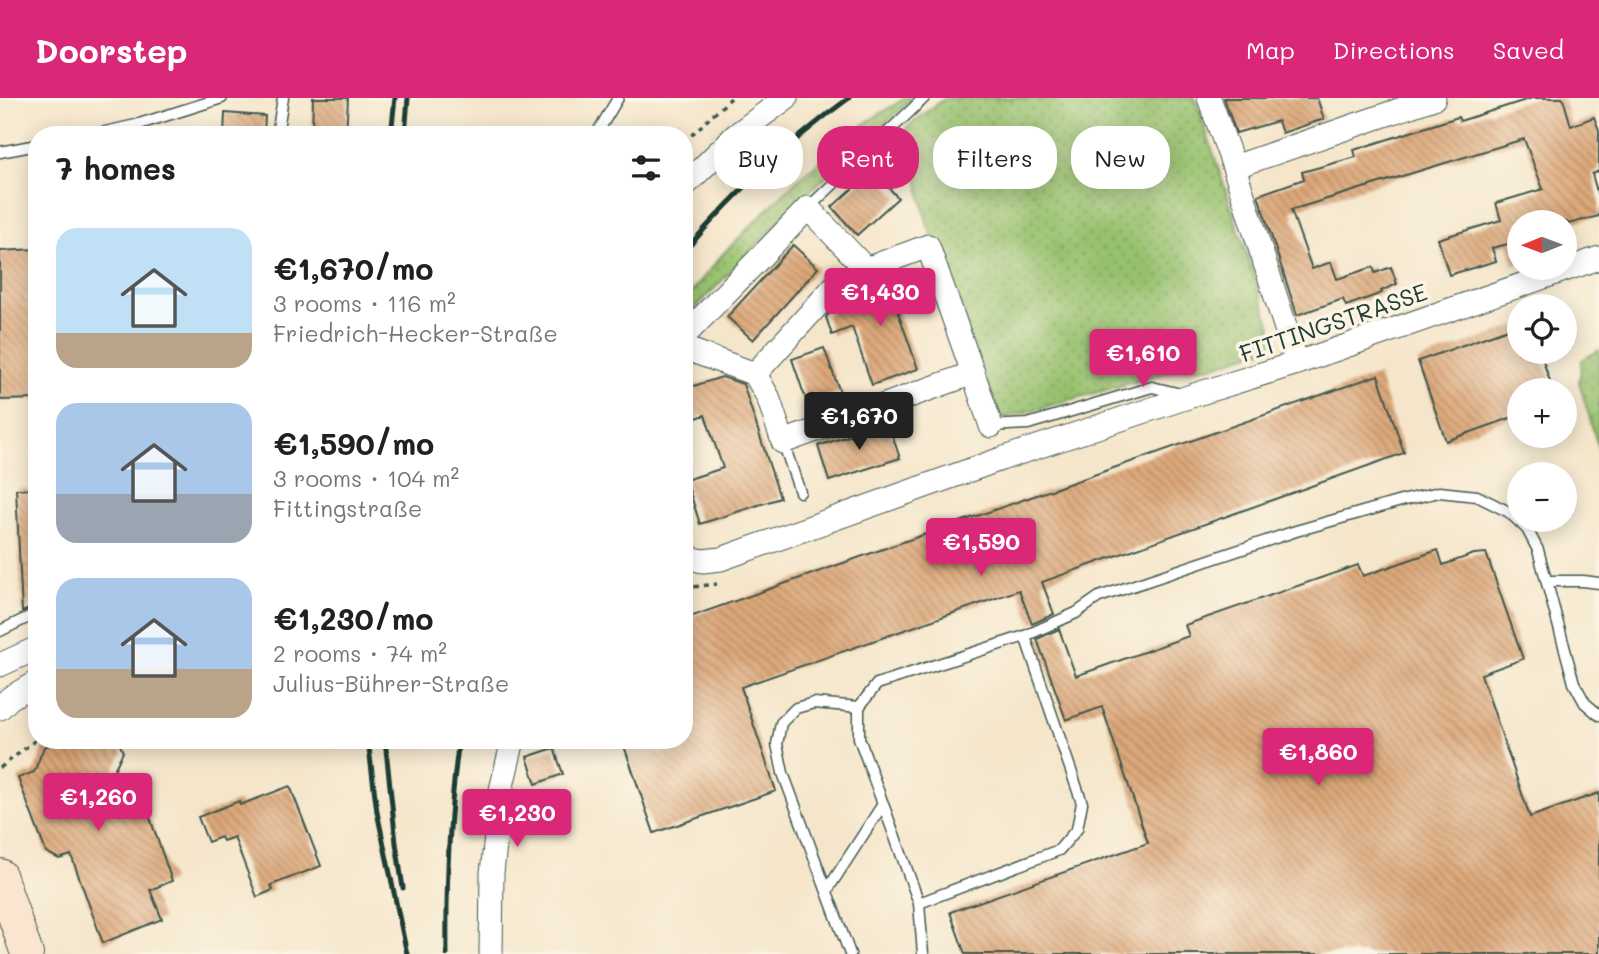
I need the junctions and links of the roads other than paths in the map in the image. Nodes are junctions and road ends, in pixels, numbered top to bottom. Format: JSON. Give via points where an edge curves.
{"nodes":[{"id":1,"x":222,"y":98,"type":"edge"},
{"id":2,"x":283,"y":98,"type":"edge"},
{"id":3,"x":618,"y":98,"type":"edge"},
{"id":4,"x":786,"y":98,"type":"edge"},
{"id":5,"x":924,"y":98,"type":"edge"},
{"id":6,"x":1209,"y":98,"type":"edge"},
{"id":7,"x":1434,"y":98,"type":"edge"},
{"id":8,"x":147,"y":126,"type":"edge"},
{"id":9,"x":278,"y":126,"type":"edge"},
{"id":10,"x":601,"y":126,"type":"edge"},
{"id":11,"x":28,"y":147,"type":"edge"},
{"id":12,"x":0,"y":152,"type":"edge"},
{"id":13,"x":1234,"y":167,"type":"junction"},
{"id":14,"x":693,"y":177,"type":"edge"},
{"id":15,"x":808,"y":208,"type":"junction"},
{"id":16,"x":1599,"y":258,"type":"edge"},
{"id":17,"x":866,"y":269,"type":"junction"},
{"id":18,"x":693,"y":327,"type":"edge"},
{"id":19,"x":693,"y":351,"type":"edge"},
{"id":20,"x":1297,"y":363,"type":"junction"},
{"id":21,"x":973,"y":373,"type":"junction"},
{"id":22,"x":755,"y":374,"type":"junction"},
{"id":23,"x":1191,"y":396,"type":"junction"},
{"id":24,"x":991,"y":426,"type":"joint"},
{"id":25,"x":783,"y":442,"type":"junction"},
{"id":26,"x":800,"y":492,"type":"dead end"},
{"id":27,"x":693,"y":560,"type":"edge"},
{"id":28,"x":1546,"y":581,"type":"junction"},
{"id":29,"x":1599,"y":583,"type":"edge"},
{"id":30,"x":28,"y":617,"type":"edge"},
{"id":31,"x":0,"y":631,"type":"edge"},
{"id":32,"x":1025,"y":636,"type":"junction"},
{"id":33,"x":28,"y":652,"type":"edge"},
{"id":34,"x":0,"y":665,"type":"edge"},
{"id":35,"x":28,"y":687,"type":"edge"},
{"id":36,"x":859,"y":707,"type":"junction"},
{"id":37,"x":0,"y":708,"type":"edge"},
{"id":38,"x":1599,"y":715,"type":"edge"},
{"id":39,"x":511,"y":749,"type":"edge"},
{"id":40,"x":883,"y":804,"type":"junction"},
{"id":41,"x":0,"y":875,"type":"edge"},
{"id":42,"x":828,"y":889,"type":"junction"},
{"id":43,"x":919,"y":903,"type":"junction"},
{"id":44,"x":27,"y":954,"type":"edge"},
{"id":45,"x":491,"y":954,"type":"edge"},
{"id":46,"x":850,"y":954,"type":"edge"},
{"id":47,"x":923,"y":954,"type":"edge"}],
"edges":[{"from":1,"to":8,"type":"lane"},
{"from":2,"to":9,"type":"lane"},
{"from":3,"to":10,"type":"lane"},
{"from":4,"to":14,"type":"street","via":[[736,135]]},
{"from":5,"to":15,"type":"lane"},
{"from":6,"to":13,"type":"street"},
{"from":7,"to":13,"type":"street"},
{"from":11,"to":12,"type":"lane"},
{"from":13,"to":20,"type":"street"},
{"from":15,"to":17,"type":"street"},
{"from":15,"to":18,"type":"street"},
{"from":16,"to":20,"type":"street","name":"FITTINGSTRASSE"},
{"from":17,"to":21,"type":"street","via":[[928,246]]},
{"from":17,"to":22,"type":"street","via":[[834,287]]},
{"from":19,"to":22,"type":"street"},
{"from":20,"to":23,"type":"street","name":"FITTINGSTRASSE"},
{"from":21,"to":24,"type":"street"},
{"from":21,"to":25,"type":"street"},
{"from":22,"to":25,"type":"street"},
{"from":23,"to":24,"type":"lane","via":[[1152,387],[1028,424]]},
{"from":23,"to":27,"type":"street","name":"FITTINGSTRASSE","via":[[722,559]]},
{"from":25,"to":26,"type":"lane"},
{"from":28,"to":29,"type":"lane"},
{"from":28,"to":32,"type":"lane","via":[[1527,528],[1509,512],[1477,496],[1439,492],[1296,531],[1099,597]]},
{"from":28,"to":38,"type":"lane","via":[[1574,683],[1585,703]]},
{"from":30,"to":31,"type":"lane"},
{"from":32,"to":36,"type":"lane","via":[[877,684]]},
{"from":32,"to":43,"type":"lane","via":[[1082,803],[1077,829],[1059,850]]},
{"from":33,"to":34,"type":"street"},
{"from":35,"to":37,"type":"street"},
{"from":36,"to":40,"type":"lane","via":[[859,738]]},
{"from":36,"to":42,"type":"lane","via":[[814,703],[796,708],[781,723],[777,744],[783,773]]},
{"from":39,"to":45,"type":"street","via":[[501,790],[492,873]]},
{"from":40,"to":42,"type":"lane"},
{"from":40,"to":43,"type":"lane"},
{"from":41,"to":44,"type":"street"},
{"from":42,"to":46,"type":"lane"},
{"from":43,"to":47,"type":"lane"}]}
